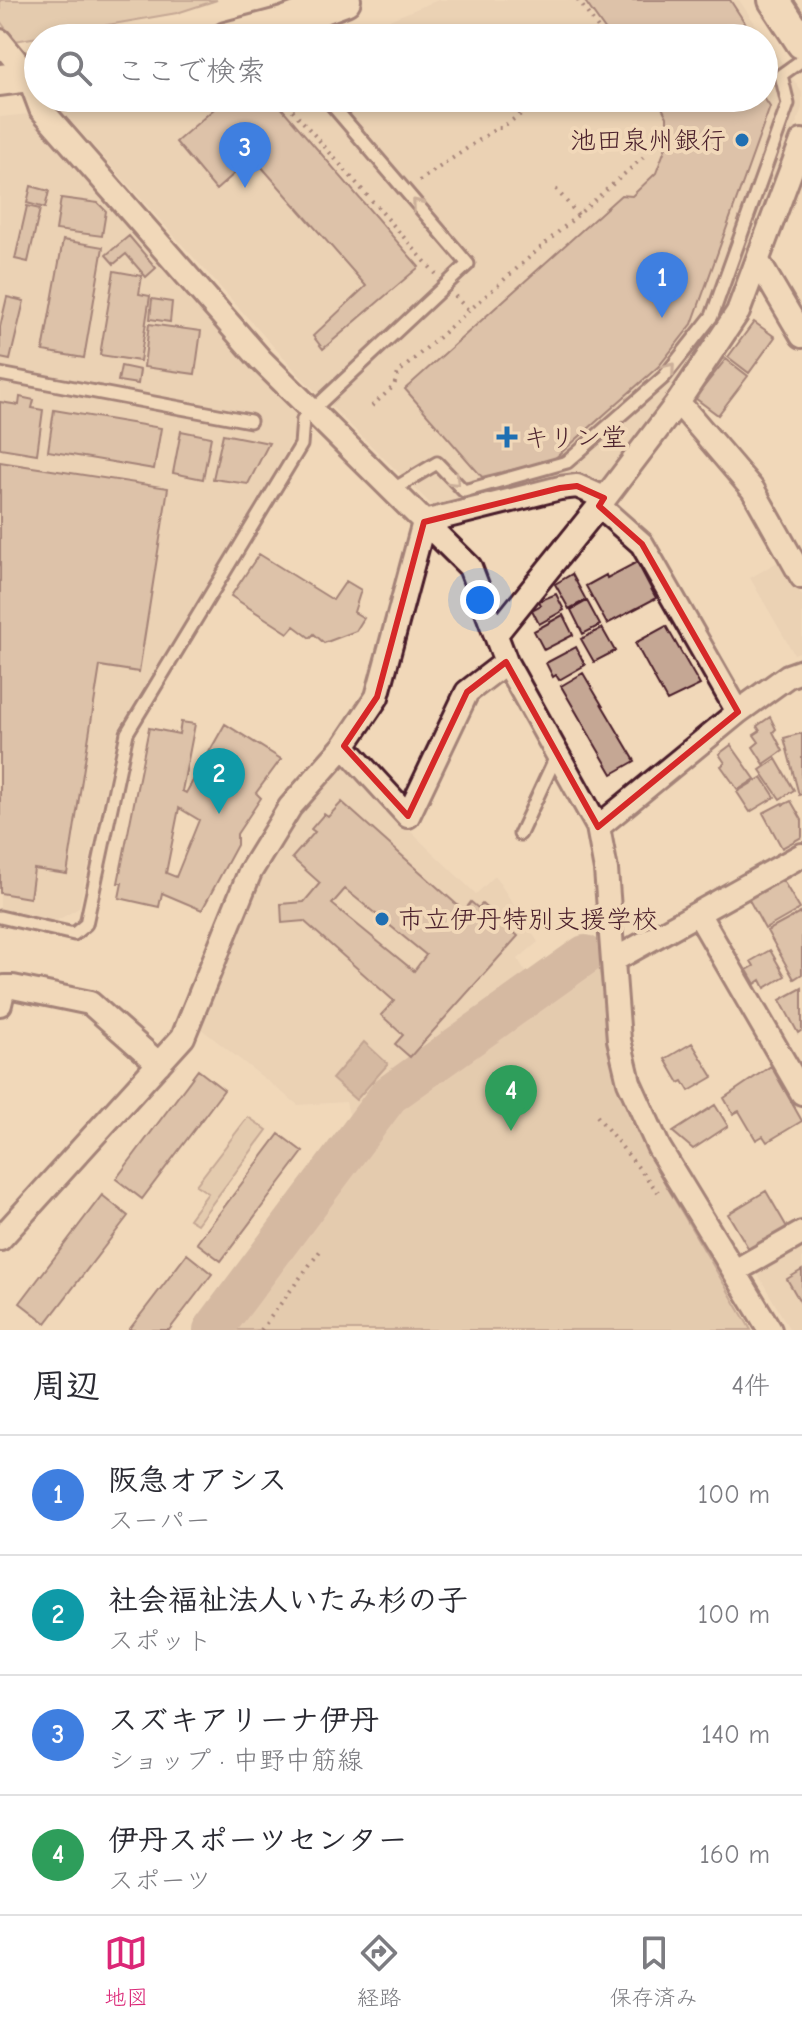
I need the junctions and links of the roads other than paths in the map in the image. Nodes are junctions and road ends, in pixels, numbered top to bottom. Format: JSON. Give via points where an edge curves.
{"nodes":[{"id":1,"x":345,"y":0,"type":"edge"},
{"id":2,"x":774,"y":0,"type":"edge"},
{"id":3,"x":298,"y":24,"type":"edge"},
{"id":4,"x":0,"y":41,"type":"edge"},
{"id":5,"x":802,"y":43,"type":"edge"},
{"id":6,"x":802,"y":60,"type":"edge"},
{"id":7,"x":22,"y":77,"type":"edge"},
{"id":8,"x":44,"y":112,"type":"edge"},
{"id":9,"x":338,"y":112,"type":"edge"},
{"id":10,"x":802,"y":141,"type":"edge"},
{"id":11,"x":758,"y":261,"type":"junction"},
{"id":12,"x":802,"y":336,"type":"edge"},
{"id":13,"x":0,"y":374,"type":"edge"},
{"id":14,"x":678,"y":402,"type":"junction"},
{"id":15,"x":312,"y":408,"type":"junction"},
{"id":16,"x":250,"y":421,"type":"dead end"},
{"id":17,"x":392,"y":490,"type":"junction"},
{"id":18,"x":602,"y":502,"type":"junction"},
{"id":19,"x":424,"y":522,"type":"junction"},
{"id":20,"x":802,"y":577,"type":"edge"},
{"id":21,"x":496,"y":634,"type":"junction"},
{"id":22,"x":506,"y":662,"type":"junction"},
{"id":23,"x":802,"y":671,"type":"edge"},
{"id":24,"x":738,"y":712,"type":"junction"},
{"id":25,"x":344,"y":746,"type":"junction"},
{"id":26,"x":559,"y":757,"type":"junction"},
{"id":27,"x":598,"y":827,"type":"junction"},
{"id":28,"x":520,"y":834,"type":"dead end"},
{"id":29,"x":802,"y":856,"type":"edge"},
{"id":30,"x":699,"y":915,"type":"junction"},
{"id":31,"x":0,"y":917,"type":"edge"},
{"id":32,"x":614,"y":960,"type":"junction"},
{"id":33,"x":1,"y":991,"type":"edge"},
{"id":34,"x":159,"y":1064,"type":"junction"},
{"id":35,"x":802,"y":1093,"type":"edge"},
{"id":36,"x":5,"y":1226,"type":"edge"},
{"id":37,"x":802,"y":1233,"type":"edge"},
{"id":38,"x":735,"y":1271,"type":"junction"},
{"id":39,"x":770,"y":1330,"type":"edge"}],
"edges":[{"from":1,"to":3,"type":"main road"},
{"from":2,"to":5,"type":"main road"},
{"from":4,"to":7,"type":"street"},
{"from":17,"to":6,"type":"lane","one_way":true,"via":[[437,463],[464,491],[567,462],[664,377],[712,316],[788,104],[781,75]]},
{"from":8,"to":15,"type":"street","via":[[261,360]]},
{"from":15,"to":9,"type":"lane","one_way":true,"via":[[468,264]]},
{"from":10,"to":11,"type":"street"},
{"from":11,"to":12,"type":"street"},
{"from":11,"to":14,"type":"street","via":[[738,312]]},
{"from":13,"to":16,"type":"lane"},
{"from":14,"to":18,"type":"street"},
{"from":14,"to":20,"type":"street","via":[[753,490]]},
{"from":15,"to":17,"type":"street"},
{"from":15,"to":31,"type":"lane","via":[[303,419],[301,445],[127,733],[86,924],[74,934]]},
{"from":17,"to":19,"type":"street"},
{"from":18,"to":19,"type":"street","via":[[577,486]]},
{"from":18,"to":21,"type":"street"},
{"from":18,"to":24,"type":"street","via":[[642,544]]},
{"from":19,"to":21,"type":"street","via":[[470,567]]},
{"from":19,"to":25,"type":"street","via":[[377,697]]},
{"from":21,"to":22,"type":"street"},
{"from":22,"to":25,"type":"street","via":[[467,692],[408,816]]},
{"from":22,"to":26,"type":"street"},
{"from":23,"to":24,"type":"street"},
{"from":24,"to":27,"type":"street"},
{"from":25,"to":34,"type":"street","via":[[290,807],[250,872],[183,1037]]},
{"from":26,"to":27,"type":"street"},
{"from":26,"to":28,"type":"lane"},
{"from":27,"to":32,"type":"street"},
{"from":29,"to":30,"type":"street"},
{"from":30,"to":32,"type":"street"},
{"from":30,"to":35,"type":"street"},
{"from":32,"to":38,"type":"street","via":[[619,1040],[629,1082],[659,1148]]},
{"from":33,"to":34,"type":"street","via":[[90,1003]]},
{"from":34,"to":36,"type":"street"},
{"from":37,"to":38,"type":"street"},
{"from":38,"to":39,"type":"street"}]}
